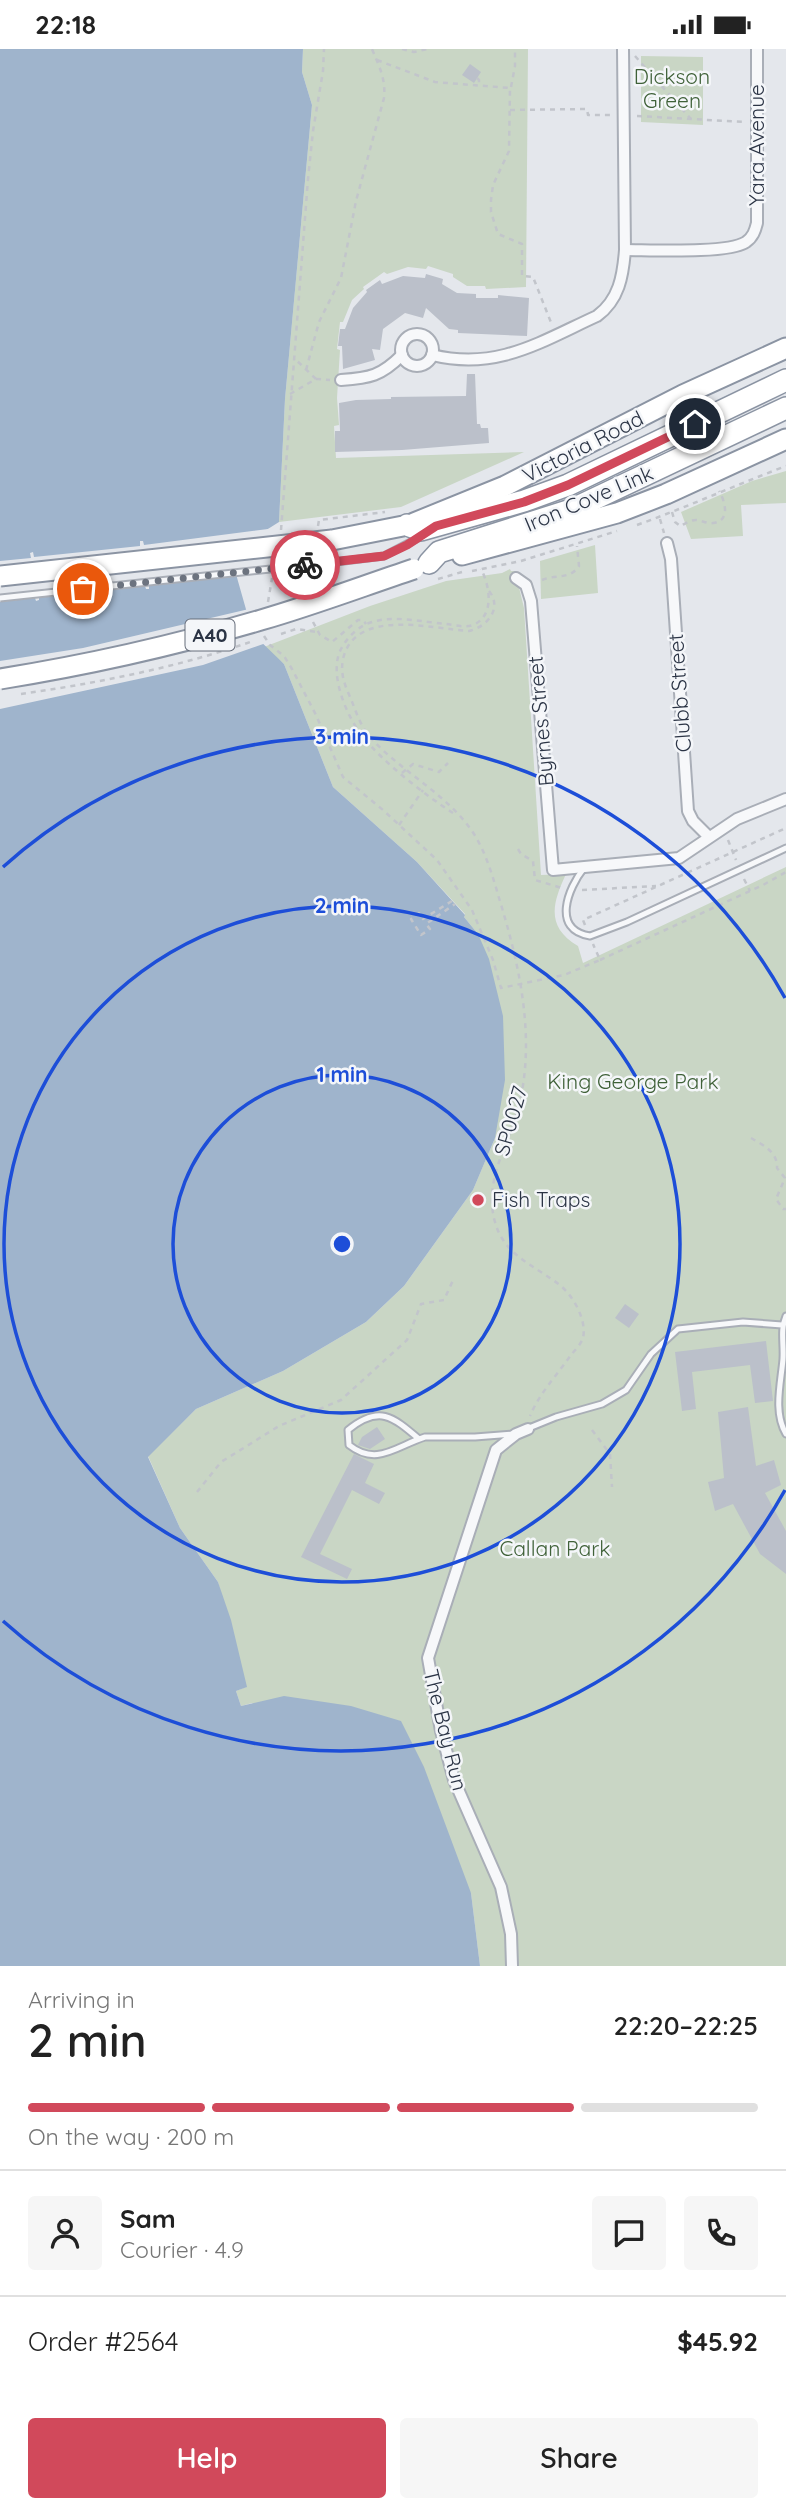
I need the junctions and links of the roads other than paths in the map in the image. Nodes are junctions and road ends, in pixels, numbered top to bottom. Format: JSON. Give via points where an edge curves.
{"nodes":[{"id":1,"x":623,"y":49,"type":"edge"},
{"id":2,"x":757,"y":49,"type":"edge"},
{"id":3,"x":625,"y":250,"type":"junction"},
{"id":4,"x":786,"y":348,"type":"edge"},
{"id":5,"x":402,"y":355,"type":"junction"},
{"id":6,"x":432,"y":355,"type":"junction"},
{"id":7,"x":341,"y":380,"type":"dead end"},
{"id":8,"x":786,"y":380,"type":"edge"},
{"id":9,"x":786,"y":408,"type":"edge"},
{"id":10,"x":786,"y":439,"type":"edge"},
{"id":11,"x":406,"y":532,"type":"junction"},
{"id":12,"x":667,"y":543,"type":"dead end"},
{"id":13,"x":424,"y":571,"type":"junction"},
{"id":14,"x":0,"y":576,"type":"edge"},
{"id":15,"x":516,"y":578,"type":"dead end"},
{"id":16,"x":0,"y":599,"type":"edge"},
{"id":17,"x":0,"y":679,"type":"edge"},
{"id":18,"x":786,"y":799,"type":"edge"},
{"id":19,"x":709,"y":837,"type":"junction"},
{"id":20,"x":786,"y":848,"type":"edge"},
{"id":21,"x":585,"y":867,"type":"junction"},
{"id":22,"x":786,"y":1316,"type":"edge"},
{"id":23,"x":782,"y":1325,"type":"junction"},
{"id":24,"x":527,"y":1429,"type":"joint"},
{"id":25,"x":516,"y":1434,"type":"junction"},
{"id":26,"x":786,"y":1434,"type":"edge"},
{"id":27,"x":419,"y":1439,"type":"junction"},
{"id":28,"x":512,"y":1966,"type":"edge"}],
"edges":[{"from":1,"to":3,"type":"street"},
{"from":2,"to":3,"type":"street","name":"Yara Avenue","via":[[757,223],[753,234],[730,248]]},
{"from":3,"to":6,"type":"street","via":[[615,297],[597,316],[500,358],[461,360]]},
{"from":4,"to":11,"type":"highway","name":"Victoria Road"},
{"from":5,"to":6,"type":"street","via":[[417,366]]},
{"from":5,"to":6,"type":"street","via":[[405,340],[415,334],[429,340]]},
{"from":5,"to":7,"type":"street","via":[[382,373]]},
{"from":8,"to":11,"type":"highway","name":"Iron Cove Link","via":[[568,485],[524,502]]},
{"from":9,"to":13,"type":"highway","name":"Iron Cove Link","via":[[571,510],[439,552]]},
{"from":10,"to":13,"type":"highway","number":"A40","via":[[617,513]]},
{"from":11,"to":14,"type":"highway","name":"Victoria Road","bridge":true},
{"from":11,"to":16,"type":"lane","bridge":true,"via":[[384,556]]},
{"from":12,"to":19,"type":"street","name":"Clubb Street","via":[[688,811]]},
{"from":13,"to":17,"type":"highway","number":"A40","bridge":true,"via":[[205,636]]},
{"from":15,"to":21,"type":"street","name":"Byrnes Street","via":[[526,585],[531,601],[553,870]]},
{"from":18,"to":19,"type":"street"},
{"from":19,"to":21,"type":"street","via":[[673,860]]},
{"from":20,"to":21,"type":"lane","via":[[590,936],[572,928],[566,915],[569,890]]},
{"from":22,"to":23,"type":"lane"},
{"from":23,"to":24,"type":"lane","via":[[743,1322],[678,1329],[651,1354],[626,1390],[602,1404]]},
{"from":23,"to":26,"type":"lane","via":[[779,1418]]},
{"from":24,"to":25,"type":"street","name":"The Bay Run"},
{"from":25,"to":27,"type":"lane"},
{"from":25,"to":28,"type":"street","name":"The Bay Run","via":[[496,1450],[428,1658],[454,1780],[501,1887]]},
{"from":27,"to":27,"type":"lane","via":[[377,1456],[359,1453],[349,1445],[348,1430],[364,1417],[381,1415],[398,1421]]}]}
